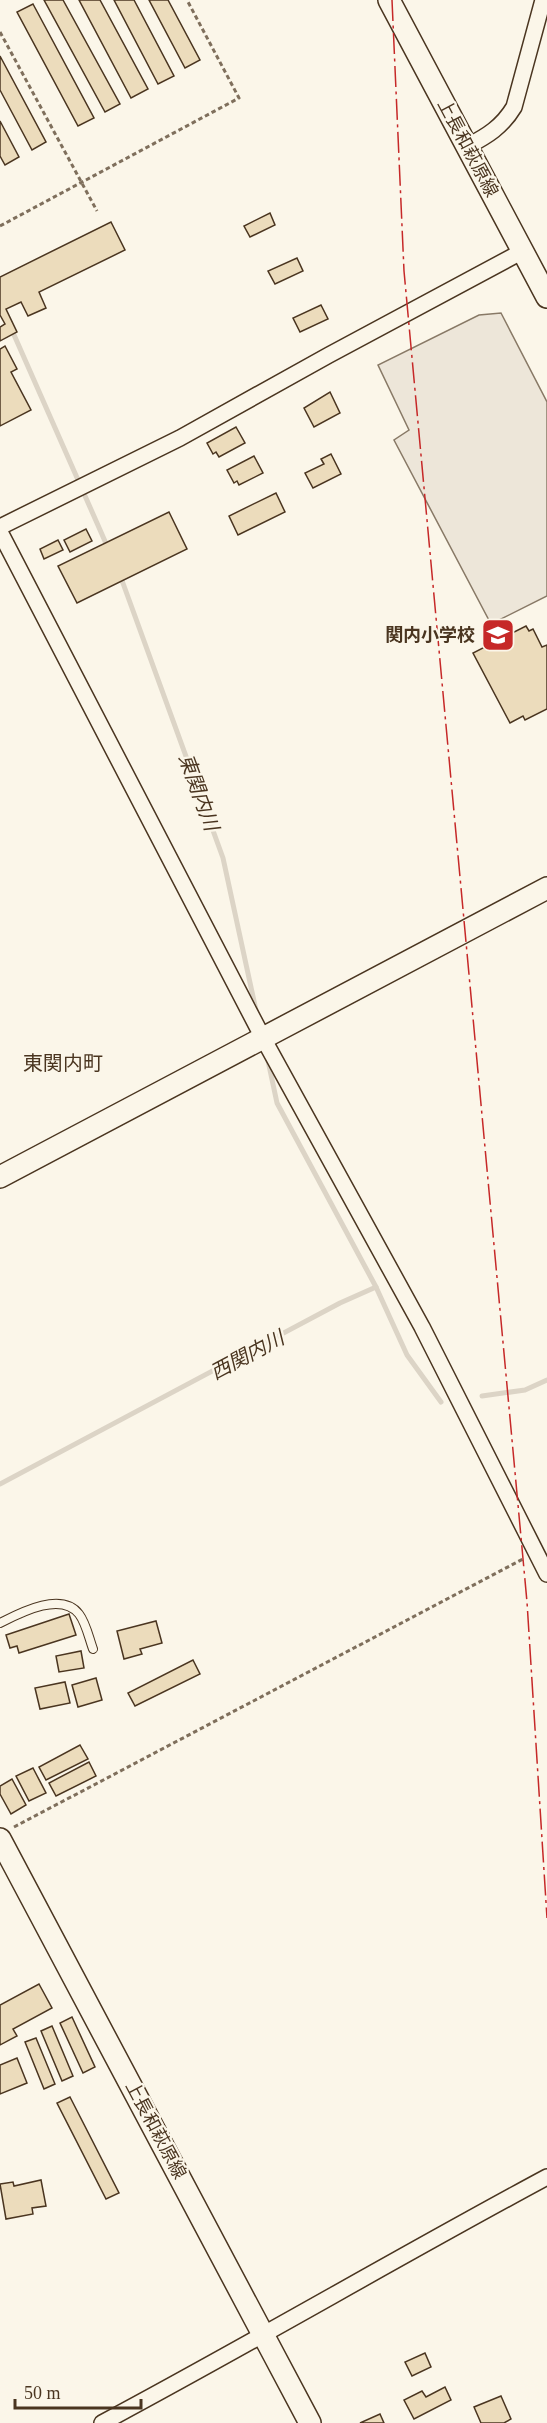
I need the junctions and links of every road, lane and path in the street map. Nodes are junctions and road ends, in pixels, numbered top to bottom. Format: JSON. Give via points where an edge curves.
{"nodes":[{"id":1,"x":187,"y":0,"type":"edge"},
{"id":2,"x":389,"y":0,"type":"edge"},
{"id":3,"x":543,"y":0,"type":"edge"},
{"id":4,"x":0,"y":32,"type":"edge"},
{"id":5,"x":468,"y":146,"type":"junction"},
{"id":6,"x":81,"y":183,"type":"junction"},
{"id":7,"x":96,"y":211,"type":"dead end"},
{"id":8,"x":0,"y":226,"type":"edge"},
{"id":9,"x":523,"y":251,"type":"junction"},
{"id":10,"x":547,"y":297,"type":"edge"},
{"id":11,"x":0,"y":527,"type":"edge"},
{"id":12,"x":0,"y":532,"type":"edge"},
{"id":13,"x":547,"y":888,"type":"edge"},
{"id":14,"x":263,"y":1038,"type":"junction"},
{"id":15,"x":0,"y":1177,"type":"edge"},
{"id":16,"x":535,"y":1552,"type":"junction"},
{"id":17,"x":547,"y":1574,"type":"edge"},
{"id":18,"x":0,"y":1623,"type":"edge"},
{"id":19,"x":93,"y":1649,"type":"dead end"},
{"id":20,"x":5,"y":1834,"type":"edge"},
{"id":21,"x":547,"y":2177,"type":"edge"},
{"id":22,"x":264,"y":2334,"type":"junction"},
{"id":23,"x":102,"y":2423,"type":"edge"},
{"id":24,"x":310,"y":2423,"type":"edge"}],
"edges":[{"from":1,"to":6,"type":"path","via":[[239,98]]},
{"from":2,"to":5,"type":"main road","name":"上長和萩原線"},
{"from":3,"to":5,"type":"street","via":[[514,107],[493,133]]},
{"from":4,"to":6,"type":"path"},
{"from":5,"to":9,"type":"main road","name":"上長和萩原線"},
{"from":6,"to":7,"type":"path"},
{"from":6,"to":8,"type":"path"},
{"from":9,"to":10,"type":"main road","name":"上長和萩原線"},
{"from":9,"to":11,"type":"street","via":[[180,438]]},
{"from":12,"to":14,"type":"street"},
{"from":13,"to":14,"type":"main road"},
{"from":14,"to":15,"type":"main road"},
{"from":14,"to":16,"type":"street","via":[[422,1327]]},
{"from":16,"to":17,"type":"street"},
{"from":16,"to":20,"type":"path"},
{"from":18,"to":19,"type":"lane","via":[[52,1603],[69,1605],[79,1614]]},
{"from":20,"to":22,"type":"main road","name":"上長和萩原線"},
{"from":21,"to":22,"type":"street"},
{"from":22,"to":23,"type":"street"},
{"from":22,"to":24,"type":"main road","name":"上長和萩原線"}]}
